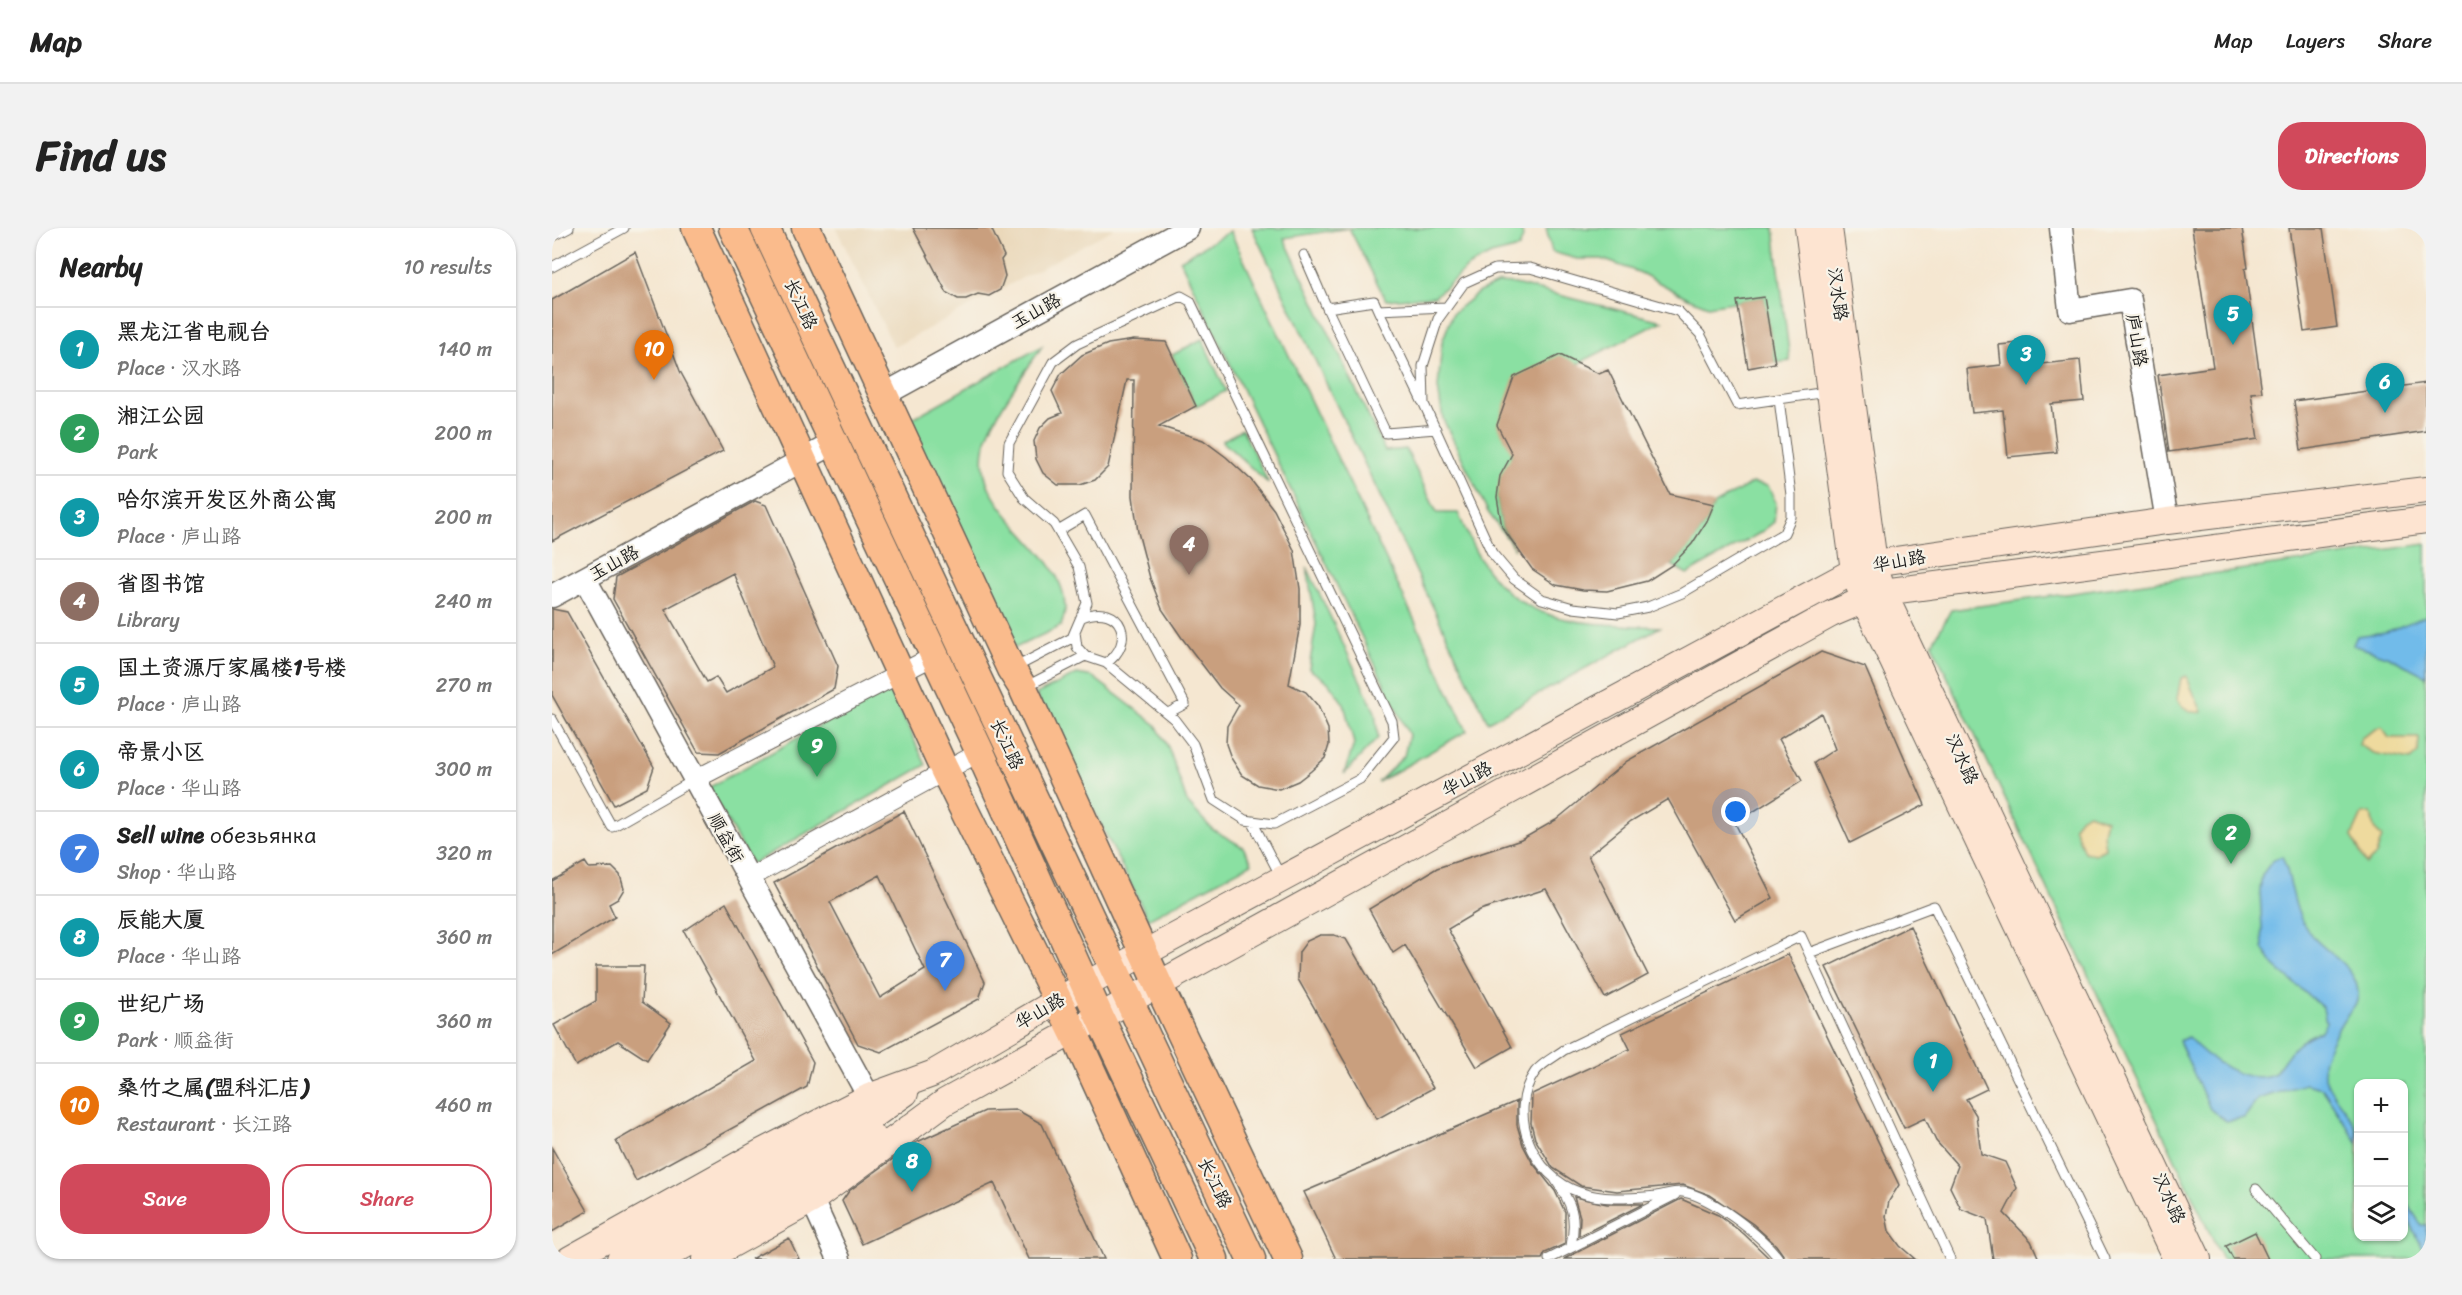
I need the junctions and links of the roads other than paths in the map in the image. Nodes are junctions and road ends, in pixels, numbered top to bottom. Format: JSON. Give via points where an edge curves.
{"nodes":[{"id":1,"x":569,"y":228,"type":"edge"},
{"id":2,"x":624,"y":228,"type":"edge"},
{"id":3,"x":696,"y":228,"type":"edge"},
{"id":4,"x":732,"y":228,"type":"edge"},
{"id":5,"x":765,"y":228,"type":"edge"},
{"id":6,"x":806,"y":228,"type":"edge"},
{"id":7,"x":1188,"y":228,"type":"edge"},
{"id":8,"x":1808,"y":228,"type":"edge"},
{"id":9,"x":1829,"y":228,"type":"edge"},
{"id":10,"x":2061,"y":228,"type":"edge"},
{"id":11,"x":552,"y":237,"type":"edge"},
{"id":12,"x":1304,"y":255,"type":"dead end"},
{"id":13,"x":552,"y":267,"type":"edge"},
{"id":14,"x":1446,"y":307,"type":"junction"},
{"id":15,"x":1327,"y":308,"type":"junction"},
{"id":16,"x":1378,"y":310,"type":"junction"},
{"id":17,"x":1830,"y":392,"type":"junction"},
{"id":18,"x":885,"y":394,"type":"junction"},
{"id":19,"x":1779,"y":399,"type":"junction"},
{"id":20,"x":1424,"y":404,"type":"junction"},
{"id":21,"x":1436,"y":429,"type":"junction"},
{"id":22,"x":834,"y":443,"type":"junction"},
{"id":23,"x":803,"y":458,"type":"junction"},
{"id":24,"x":2426,"y":490,"type":"edge"},
{"id":25,"x":2426,"y":520,"type":"edge"},
{"id":26,"x":2167,"y":522,"type":"junction"},
{"id":27,"x":1058,"y":531,"type":"junction"},
{"id":28,"x":1864,"y":567,"type":"junction"},
{"id":29,"x":585,"y":579,"type":"junction"},
{"id":30,"x":552,"y":596,"type":"edge"},
{"id":31,"x":1874,"y":596,"type":"junction"},
{"id":32,"x":1082,"y":617,"type":"junction"},
{"id":33,"x":1075,"y":632,"type":"junction"},
{"id":34,"x":934,"y":656,"type":"junction"},
{"id":35,"x":1085,"y":656,"type":"junction"},
{"id":36,"x":1106,"y":663,"type":"junction"},
{"id":37,"x":900,"y":672,"type":"junction"},
{"id":38,"x":1017,"y":679,"type":"junction"},
{"id":39,"x":1168,"y":713,"type":"junction"},
{"id":40,"x":552,"y":719,"type":"edge"},
{"id":41,"x":980,"y":752,"type":"junction"},
{"id":42,"x":944,"y":769,"type":"junction"},
{"id":43,"x":694,"y":780,"type":"junction"},
{"id":44,"x":1252,"y":821,"type":"junction"},
{"id":45,"x":748,"y":879,"type":"junction"},
{"id":46,"x":1282,"y":879,"type":"junction"},
{"id":47,"x":1809,"y":953,"type":"junction"},
{"id":48,"x":1145,"y":954,"type":"junction"},
{"id":49,"x":1113,"y":971,"type":"junction"},
{"id":50,"x":1158,"y":984,"type":"junction"},
{"id":51,"x":1085,"y":985,"type":"junction"},
{"id":52,"x":1057,"y":1001,"type":"junction"},
{"id":53,"x":1128,"y":1002,"type":"junction"},
{"id":54,"x":1100,"y":1018,"type":"junction"},
{"id":55,"x":1074,"y":1033,"type":"junction"},
{"id":56,"x":932,"y":1074,"type":"junction"},
{"id":57,"x":869,"y":1097,"type":"junction"},
{"id":58,"x":945,"y":1102,"type":"junction"},
{"id":59,"x":1552,"y":1175,"type":"junction"},
{"id":60,"x":2256,"y":1189,"type":"dead end"},
{"id":61,"x":1683,"y":1192,"type":"junction"},
{"id":62,"x":812,"y":1200,"type":"junction"},
{"id":63,"x":1571,"y":1246,"type":"junction"},
{"id":64,"x":570,"y":1259,"type":"edge"},
{"id":65,"x":620,"y":1259,"type":"edge"},
{"id":66,"x":660,"y":1259,"type":"edge"},
{"id":67,"x":705,"y":1259,"type":"edge"},
{"id":68,"x":839,"y":1259,"type":"edge"},
{"id":69,"x":1177,"y":1259,"type":"edge"},
{"id":70,"x":1214,"y":1259,"type":"edge"},
{"id":71,"x":1251,"y":1259,"type":"edge"},
{"id":72,"x":1288,"y":1259,"type":"edge"},
{"id":73,"x":1549,"y":1259,"type":"edge"},
{"id":74,"x":1779,"y":1259,"type":"edge"},
{"id":75,"x":1950,"y":1259,"type":"edge"},
{"id":76,"x":2105,"y":1259,"type":"edge"},
{"id":77,"x":2176,"y":1259,"type":"edge"},
{"id":78,"x":2198,"y":1259,"type":"edge"},
{"id":79,"x":2315,"y":1259,"type":"edge"}],
"edges":[{"from":1,"to":11,"type":"lane"},
{"from":2,"to":13,"type":"lane"},
{"from":3,"to":23,"type":"main road"},
{"from":4,"to":22,"type":"main road","name":"长江路"},
{"from":5,"to":49,"type":"main road","name":"长江路"},
{"from":6,"to":18,"type":"main road"},
{"from":7,"to":18,"type":"street","name":"玉山路"},
{"from":8,"to":17,"type":"main road","name":"汉水路"},
{"from":9,"to":28,"type":"main road","name":"汉水路"},
{"from":10,"to":26,"type":"street","name":"庐山路","via":[[2070,310],[2130,300]]},
{"from":12,"to":15,"type":"lane"},
{"from":14,"to":16,"type":"lane"},
{"from":14,"to":19,"type":"lane","via":[[1464,283],[1495,269],[1530,268],[1678,311],[1700,334],[1737,405]]},
{"from":14,"to":20,"type":"lane","via":[[1438,319],[1423,366]]},
{"from":15,"to":16,"type":"lane","via":[[1374,301]]},
{"from":15,"to":21,"type":"lane","via":[[1386,433]]},
{"from":16,"to":20,"type":"lane"},
{"from":17,"to":19,"type":"lane"},
{"from":17,"to":28,"type":"main road","name":"汉水路"},
{"from":18,"to":38,"type":"main road"},
{"from":19,"to":21,"type":"lane","via":[[1791,495],[1791,517],[1784,533],[1682,593],[1648,607],[1618,613],[1573,608],[1542,599],[1514,579],[1492,553]]},
{"from":20,"to":21,"type":"lane"},
{"from":22,"to":23,"type":"street","name":"玉山路"},
{"from":22,"to":34,"type":"main road","name":"长江路"},
{"from":23,"to":29,"type":"street","name":"玉山路"},
{"from":23,"to":37,"type":"main road"},
{"from":24,"to":26,"type":"main road","name":"华山路"},
{"from":25,"to":31,"type":"main road","name":"华山路"},
{"from":26,"to":28,"type":"main road","name":"华山路"},
{"from":27,"to":32,"type":"lane","via":[[1079,567],[1087,603]]},
{"from":27,"to":39,"type":"lane","via":[[1085,515],[1185,704]]},
{"from":27,"to":44,"type":"lane","via":[[1024,498],[1007,471],[1009,443],[1053,362],[1077,344],[1181,296],[1190,301],[1392,720],[1394,737],[1360,779],[1274,824]]},
{"from":28,"to":31,"type":"main road","name":"汉水路"},
{"from":28,"to":46,"type":"main road","name":"华山路"},
{"from":29,"to":30,"type":"street","name":"玉山路"},
{"from":29,"to":43,"type":"street","name":"顺益街"},
{"from":31,"to":50,"type":"main road","name":"华山路","via":[[1820,620]]},
{"from":31,"to":77,"type":"main road","name":"汉水路"},
{"from":31,"to":78,"type":"main road","name":"汉水路"},
{"from":32,"to":33,"type":"lane"},
{"from":32,"to":36,"type":"lane","via":[[1097,611],[1111,615],[1120,626],[1122,643],[1115,657]]},
{"from":33,"to":35,"type":"lane","via":[[1077,647]]},
{"from":33,"to":38,"type":"lane"},
{"from":34,"to":37,"type":"street"},
{"from":34,"to":41,"type":"main road","name":"长江路"},
{"from":35,"to":36,"type":"lane"},
{"from":35,"to":38,"type":"lane"},
{"from":36,"to":39,"type":"lane"},
{"from":37,"to":42,"type":"main road"},
{"from":37,"to":43,"type":"street"},
{"from":38,"to":48,"type":"main road"},
{"from":39,"to":44,"type":"lane","via":[[1193,744],[1214,800]]},
{"from":40,"to":43,"type":"lane","via":[[612,827]]},
{"from":41,"to":42,"type":"street"},
{"from":41,"to":51,"type":"main road","name":"长江路"},
{"from":42,"to":45,"type":"street"},
{"from":42,"to":52,"type":"main road"},
{"from":43,"to":45,"type":"street","name":"顺益街"},
{"from":44,"to":46,"type":"lane"},
{"from":45,"to":57,"type":"street","name":"顺益街"},
{"from":46,"to":48,"type":"main road","name":"华山路"},
{"from":47,"to":59,"type":"lane","via":[[1801,936],[1564,1050],[1536,1071],[1523,1101],[1524,1127],[1535,1156]]},
{"from":47,"to":75,"type":"lane"},
{"from":47,"to":76,"type":"lane","via":[[1934,906]]},
{"from":48,"to":49,"type":"main road","name":"华山路"},
{"from":48,"to":50,"type":"main road"},
{"from":49,"to":51,"type":"main road","name":"华山路"},
{"from":49,"to":53,"type":"main road","name":"长江路"},
{"from":50,"to":53,"type":"main road","name":"华山路"},
{"from":50,"to":72,"type":"main road"},
{"from":51,"to":52,"type":"main road","name":"华山路"},
{"from":51,"to":54,"type":"main road","name":"长江路"},
{"from":52,"to":55,"type":"main road"},
{"from":52,"to":56,"type":"main road","name":"华山路"},
{"from":53,"to":54,"type":"main road","name":"华山路"},
{"from":53,"to":71,"type":"main road","name":"长江路"},
{"from":54,"to":55,"type":"main road","name":"华山路"},
{"from":54,"to":70,"type":"main road","name":"长江路"},
{"from":55,"to":58,"type":"main road","name":"华山路"},
{"from":55,"to":69,"type":"main road"},
{"from":56,"to":57,"type":"main road","name":"华山路"},
{"from":56,"to":65,"type":"main road","via":[[860,1125]]},
{"from":57,"to":64,"type":"main road","name":"华山路"},
{"from":58,"to":62,"type":"main road","name":"华山路"},
{"from":58,"to":66,"type":"main road"},
{"from":59,"to":61,"type":"lane","via":[[1578,1192],[1620,1199]]},
{"from":59,"to":63,"type":"lane","via":[[1569,1199],[1576,1224]]},
{"from":60,"to":79,"type":"lane"},
{"from":61,"to":63,"type":"lane"},
{"from":61,"to":74,"type":"lane","via":[[1747,1227]]},
{"from":62,"to":67,"type":"main road","name":"华山路"},
{"from":62,"to":68,"type":"street"},
{"from":63,"to":73,"type":"lane"}]}
